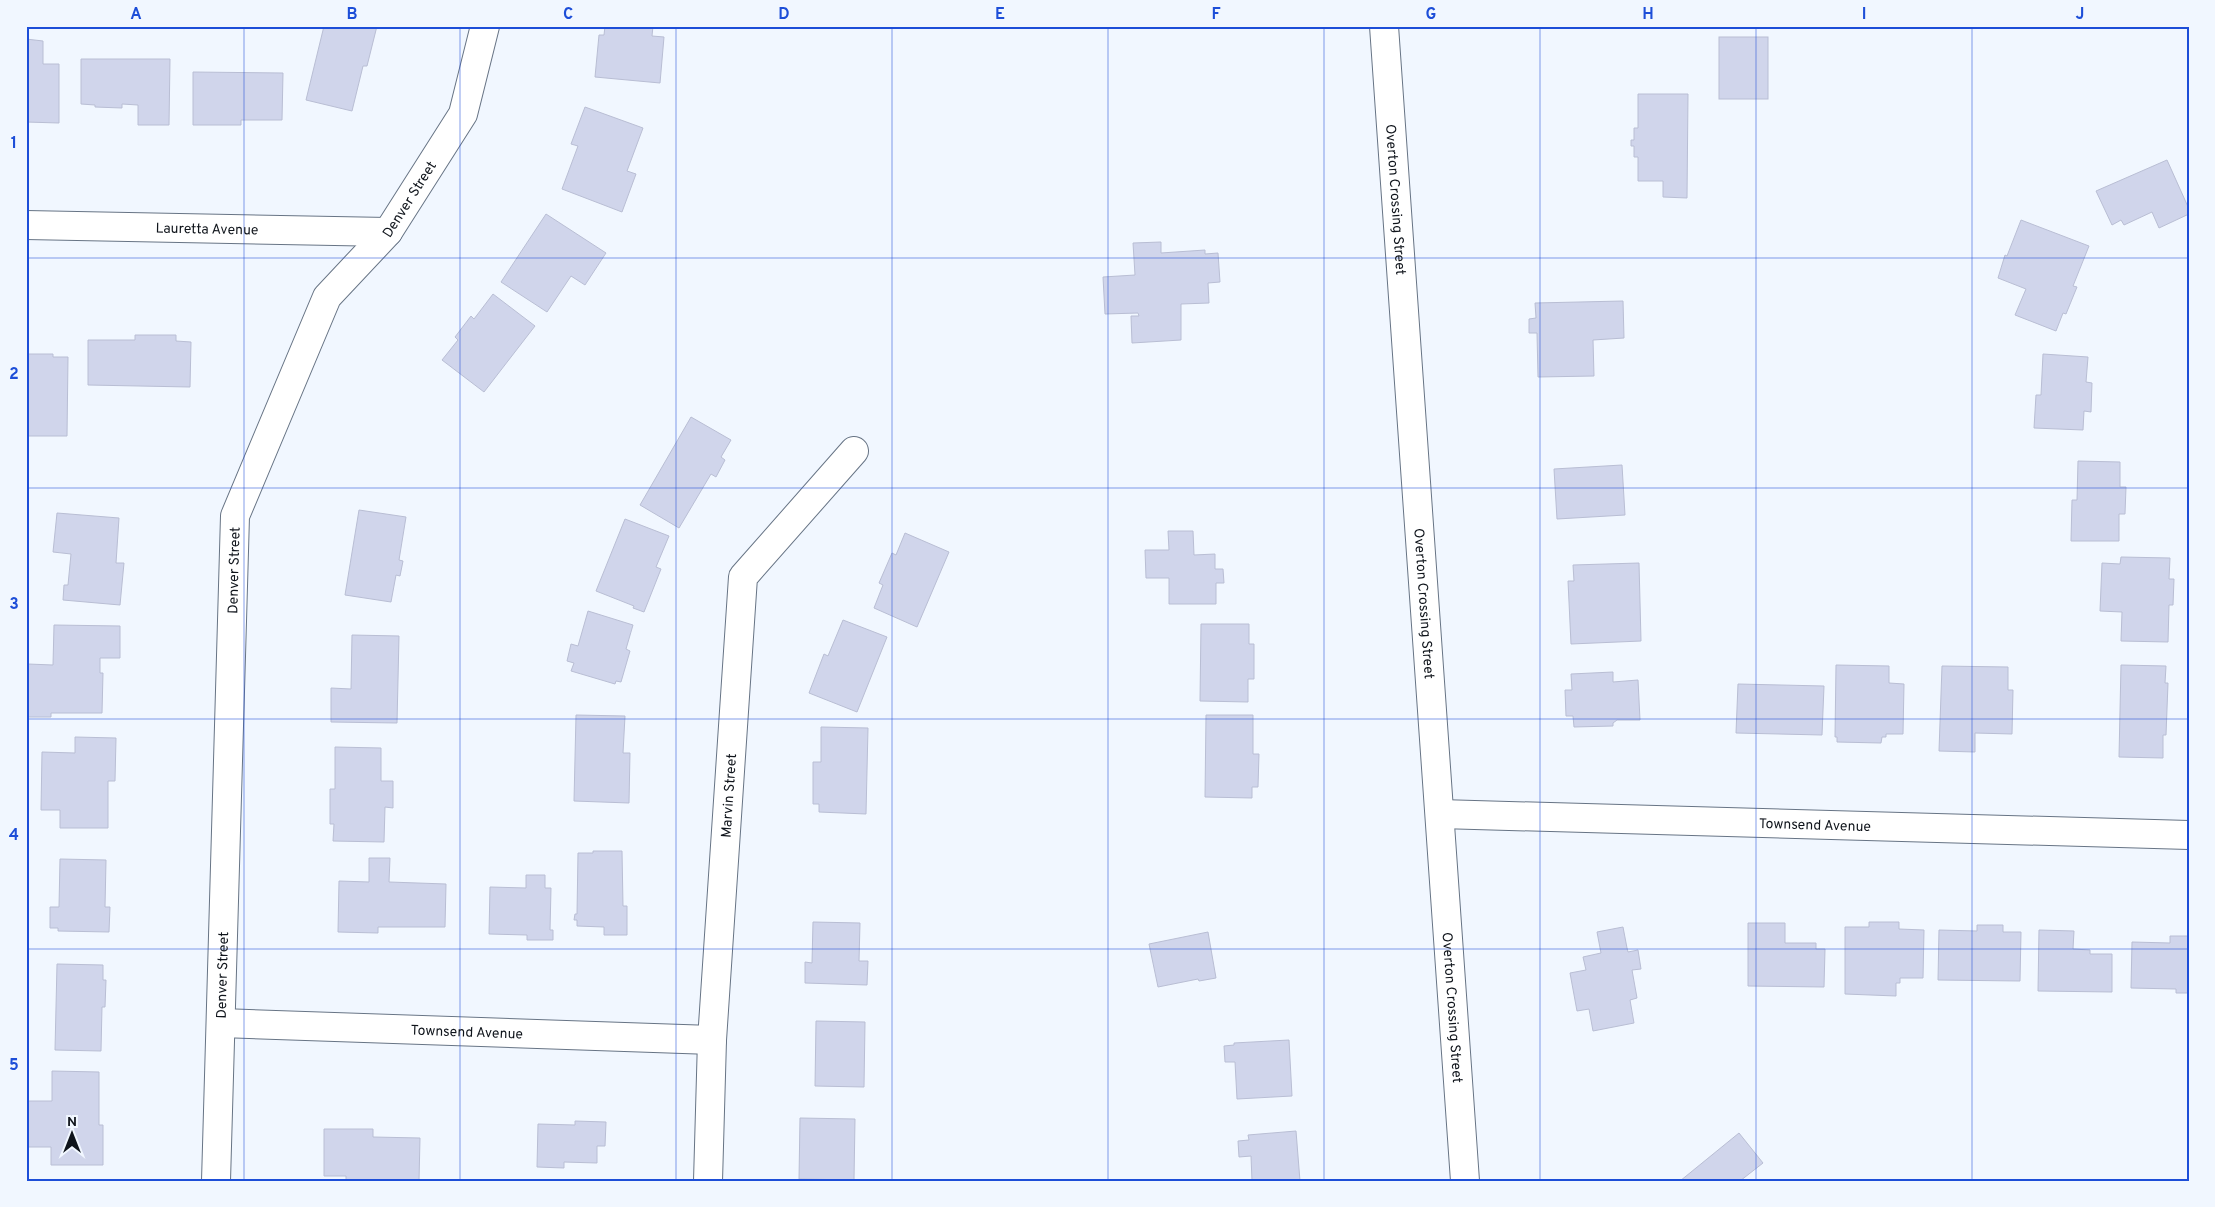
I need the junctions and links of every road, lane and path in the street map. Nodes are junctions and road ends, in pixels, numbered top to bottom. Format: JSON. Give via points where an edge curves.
{"nodes":[{"id":1,"x":485,"y":26,"type":"edge"},
{"id":2,"x":1384,"y":26,"type":"edge"},
{"id":3,"x":26,"y":225,"type":"edge"},
{"id":4,"x":388,"y":232,"type":"junction"},
{"id":5,"x":854,"y":451,"type":"dead end"},
{"id":6,"x":1440,"y":814,"type":"junction"},
{"id":7,"x":2189,"y":835,"type":"edge"},
{"id":8,"x":221,"y":1022,"type":"junction"},
{"id":9,"x":712,"y":1040,"type":"junction"},
{"id":10,"x":216,"y":1181,"type":"edge"},
{"id":11,"x":708,"y":1181,"type":"edge"},
{"id":12,"x":1465,"y":1181,"type":"edge"}],
"edges":[{"from":1,"to":4,"type":"street","name":"Denver Street","via":[[462,114]]},
{"from":2,"to":6,"type":"street","name":"Overton Crossing Street"},
{"from":3,"to":4,"type":"street","name":"Lauretta Avenue"},
{"from":4,"to":8,"type":"street","name":"Denver Street","via":[[327,297],[235,516]]},
{"from":5,"to":9,"type":"street","name":"Marvin Street","via":[[743,577]]},
{"from":6,"to":7,"type":"street","name":"Townsend Avenue"},
{"from":6,"to":12,"type":"street","name":"Overton Crossing Street"},
{"from":8,"to":9,"type":"street","name":"Townsend Avenue"},
{"from":8,"to":10,"type":"street","name":"Denver Street"},
{"from":9,"to":11,"type":"street","name":"Marvin Street"}]}
